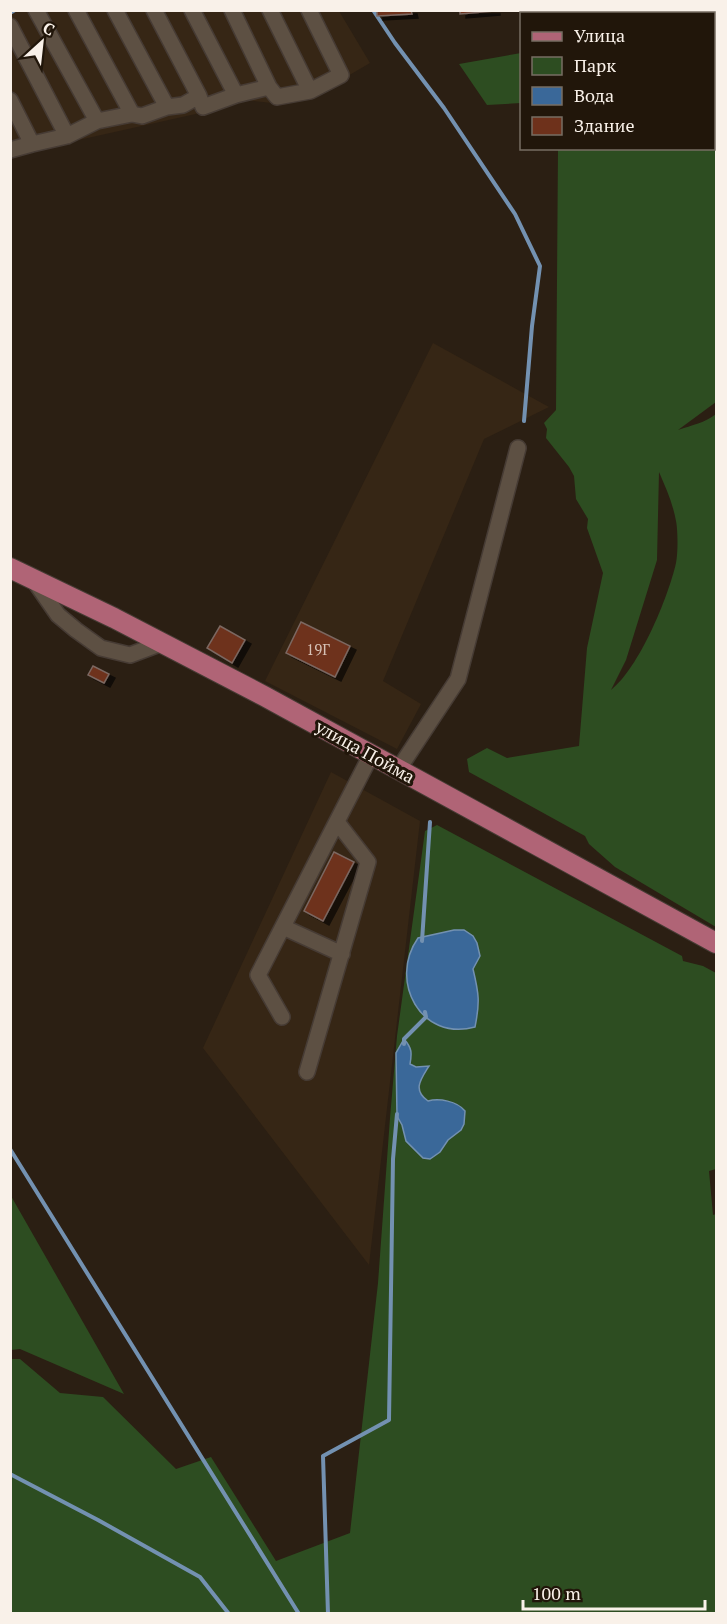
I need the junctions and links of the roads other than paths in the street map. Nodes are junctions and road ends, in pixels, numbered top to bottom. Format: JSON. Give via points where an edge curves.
{"nodes":[{"id":1,"x":36,"y":10,"type":"edge"},
{"id":2,"x":76,"y":10,"type":"edge"},
{"id":3,"x":115,"y":10,"type":"edge"},
{"id":4,"x":154,"y":10,"type":"edge"},
{"id":5,"x":192,"y":10,"type":"edge"},
{"id":6,"x":232,"y":10,"type":"edge"},
{"id":7,"x":270,"y":10,"type":"edge"},
{"id":8,"x":309,"y":10,"type":"edge"},
{"id":9,"x":10,"y":26,"type":"edge"},
{"id":10,"x":269,"y":87,"type":"junction"},
{"id":11,"x":310,"y":91,"type":"junction"},
{"id":12,"x":236,"y":95,"type":"junction"},
{"id":13,"x":199,"y":96,"type":"junction"},
{"id":14,"x":10,"y":100,"type":"edge"},
{"id":15,"x":167,"y":107,"type":"junction"},
{"id":16,"x":132,"y":114,"type":"junction"},
{"id":17,"x":97,"y":121,"type":"junction"},
{"id":18,"x":68,"y":136,"type":"junction"},
{"id":19,"x":32,"y":144,"type":"junction"},
{"id":20,"x":10,"y":150,"type":"edge"},
{"id":21,"x":518,"y":448,"type":"dead end"},
{"id":22,"x":10,"y":568,"type":"edge"},
{"id":23,"x":33,"y":579,"type":"junction"},
{"id":24,"x":162,"y":643,"type":"junction"},
{"id":25,"x":371,"y":755,"type":"junction"},
{"id":26,"x":398,"y":770,"type":"junction"},
{"id":27,"x":337,"y":822,"type":"junction"},
{"id":28,"x":283,"y":927,"type":"junction"},
{"id":29,"x":717,"y":943,"type":"edge"},
{"id":30,"x":342,"y":954,"type":"junction"},
{"id":31,"x":282,"y":1017,"type":"dead end"},
{"id":32,"x":307,"y":1072,"type":"dead end"}],
"edges":[{"from":1,"to":17,"type":"lane"},
{"from":2,"to":16,"type":"lane"},
{"from":3,"to":15,"type":"lane"},
{"from":4,"to":13,"type":"lane"},
{"from":5,"to":12,"type":"lane"},
{"from":6,"to":10,"type":"lane"},
{"from":7,"to":11,"type":"lane"},
{"from":8,"to":11,"type":"lane","via":[[341,75]]},
{"from":9,"to":18,"type":"lane"},
{"from":10,"to":11,"type":"lane","via":[[277,97]]},
{"from":10,"to":12,"type":"lane"},
{"from":12,"to":13,"type":"lane","via":[[203,108]]},
{"from":13,"to":15,"type":"lane","via":[[183,105]]},
{"from":14,"to":19,"type":"lane"},
{"from":15,"to":16,"type":"lane","via":[[142,116]]},
{"from":16,"to":17,"type":"lane"},
{"from":17,"to":18,"type":"lane"},
{"from":18,"to":19,"type":"lane"},
{"from":19,"to":20,"type":"lane"},
{"from":21,"to":26,"type":"lane","via":[[458,680]]},
{"from":22,"to":23,"type":"main road","name":"улица Пойма"},
{"from":23,"to":24,"type":"main road","name":"улица Пойма"},
{"from":23,"to":24,"type":"lane","via":[[58,615],[101,648],[130,655]]},
{"from":24,"to":25,"type":"main road","name":"улица Пойма"},
{"from":25,"to":26,"type":"main road","name":"улица Пойма"},
{"from":25,"to":27,"type":"lane"},
{"from":26,"to":29,"type":"main road","name":"улица Пойма"},
{"from":27,"to":28,"type":"lane"},
{"from":27,"to":30,"type":"lane","via":[[368,862]]},
{"from":28,"to":30,"type":"lane"},
{"from":28,"to":31,"type":"lane","via":[[258,975]]},
{"from":30,"to":32,"type":"lane"}]}
